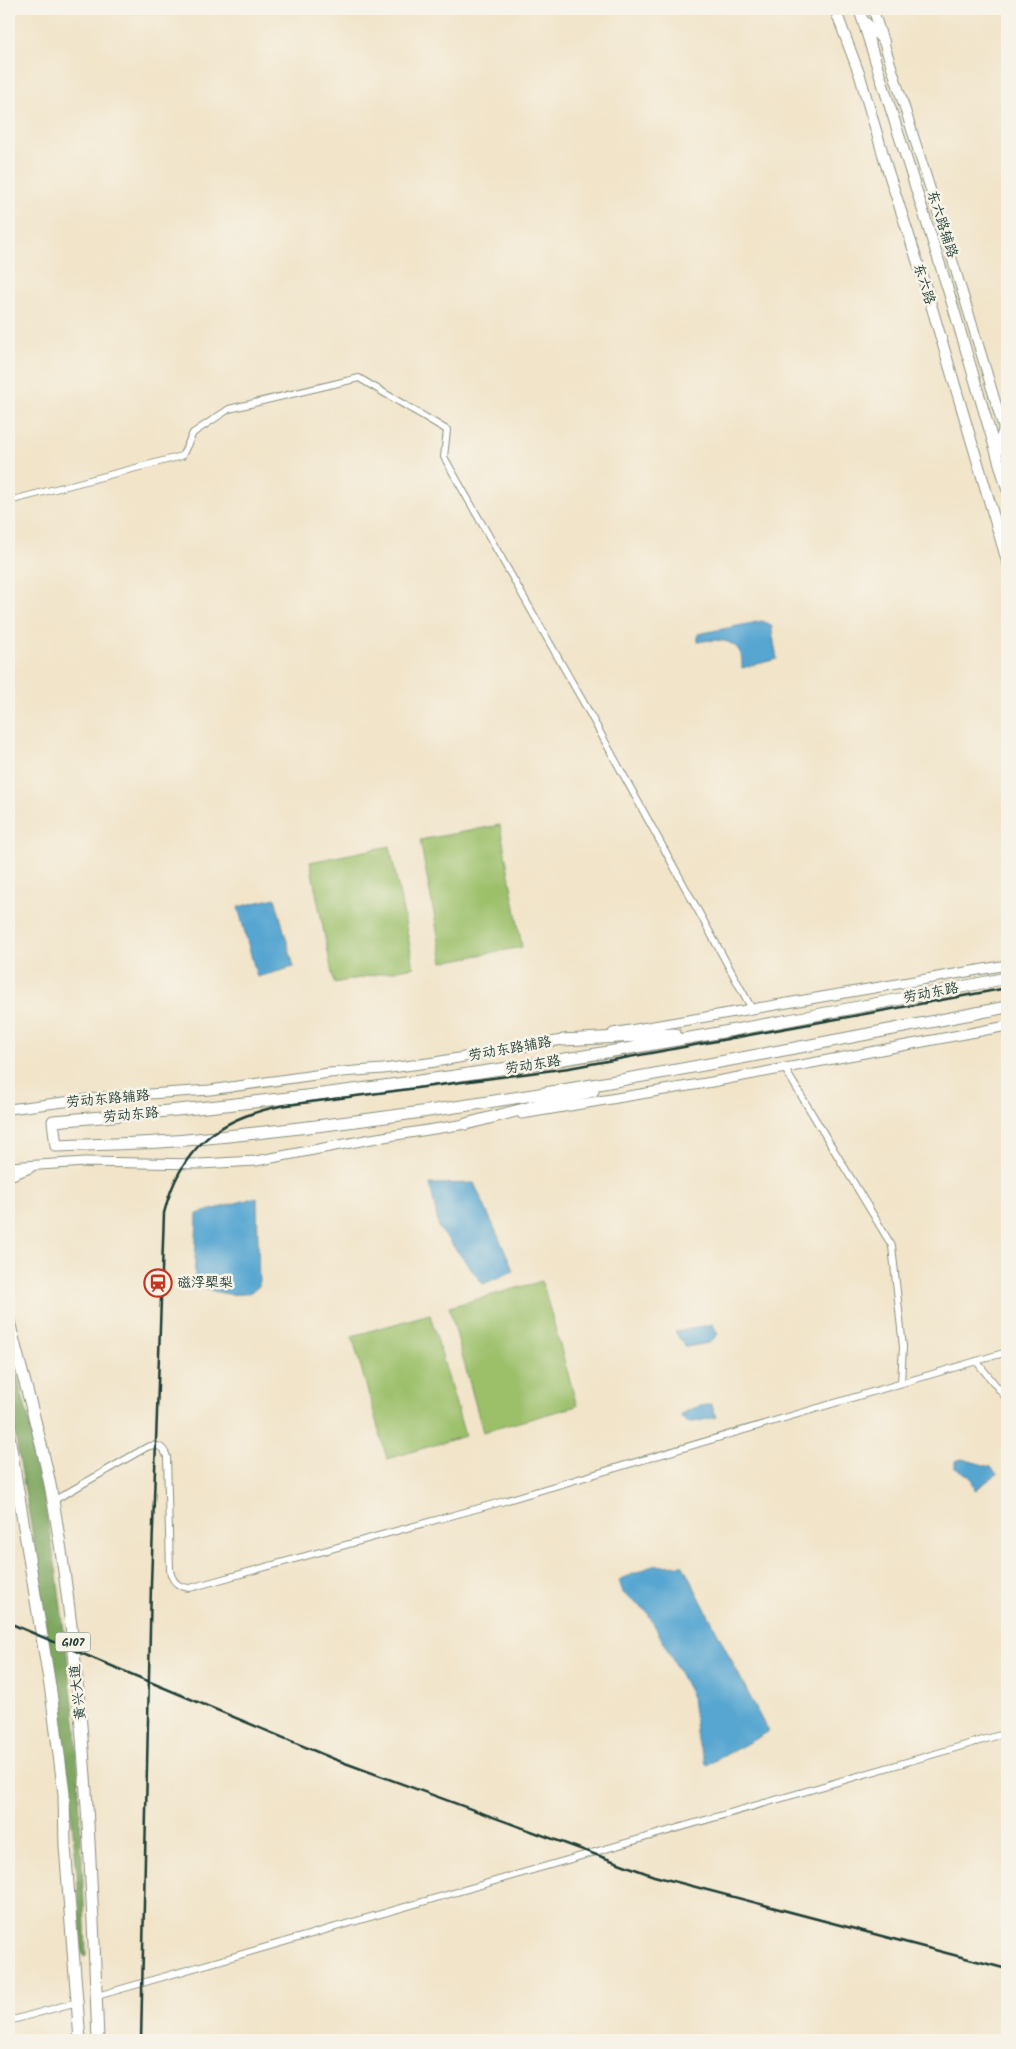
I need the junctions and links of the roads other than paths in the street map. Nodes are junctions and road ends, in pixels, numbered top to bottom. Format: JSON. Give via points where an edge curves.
{"nodes":[{"id":1,"x":835,"y":9,"type":"edge"},
{"id":2,"x":859,"y":9,"type":"edge"},
{"id":3,"x":873,"y":9,"type":"edge"},
{"id":4,"x":863,"y":20,"type":"junction"},
{"id":5,"x":884,"y":41,"type":"junction"},
{"id":6,"x":1004,"y":428,"type":"junction"},
{"id":7,"x":1007,"y":441,"type":"edge"},
{"id":8,"x":997,"y":454,"type":"junction"},
{"id":9,"x":1007,"y":489,"type":"edge"},
{"id":10,"x":9,"y":501,"type":"edge"},
{"id":11,"x":1007,"y":561,"type":"edge"},
{"id":12,"x":1007,"y":965,"type":"edge"},
{"id":13,"x":1007,"y":978,"type":"edge"},
{"id":14,"x":1007,"y":1007,"type":"edge"},
{"id":15,"x":752,"y":1009,"type":"junction"},
{"id":16,"x":781,"y":1023,"type":"junction"},
{"id":17,"x":1007,"y":1026,"type":"edge"},
{"id":18,"x":563,"y":1040,"type":"junction"},
{"id":19,"x":706,"y":1064,"type":"junction"},
{"id":20,"x":785,"y":1069,"type":"junction"},
{"id":21,"x":74,"y":1101,"type":"junction"},
{"id":22,"x":9,"y":1104,"type":"edge"},
{"id":23,"x":9,"y":1109,"type":"edge"},
{"id":24,"x":466,"y":1124,"type":"junction"},
{"id":25,"x":52,"y":1164,"type":"junction"},
{"id":26,"x":9,"y":1167,"type":"edge"},
{"id":27,"x":9,"y":1176,"type":"edge"},
{"id":28,"x":9,"y":1321,"type":"edge"},
{"id":29,"x":1007,"y":1352,"type":"edge"},
{"id":30,"x":976,"y":1362,"type":"junction"},
{"id":31,"x":901,"y":1383,"type":"junction"},
{"id":32,"x":1007,"y":1399,"type":"edge"},
{"id":33,"x":9,"y":1436,"type":"edge"},
{"id":34,"x":53,"y":1501,"type":"junction"},
{"id":35,"x":1007,"y":1733,"type":"edge"},
{"id":36,"x":97,"y":1996,"type":"junction"},
{"id":37,"x":77,"y":2002,"type":"junction"},
{"id":38,"x":9,"y":2020,"type":"edge"},
{"id":39,"x":80,"y":2040,"type":"edge"},
{"id":40,"x":98,"y":2040,"type":"edge"}],
"edges":[{"from":1,"to":11,"type":"main road","name":"东六路","via":[[860,76],[886,168],[927,291]]},
{"from":2,"to":4,"type":"main road","name":"东六路"},
{"from":3,"to":5,"type":"main road","name":"东六路辅路"},
{"from":4,"to":5,"type":"main road"},
{"from":4,"to":8,"type":"main road","name":"东六路","via":[[950,293]]},
{"from":5,"to":6,"type":"main road","name":"东六路辅路"},
{"from":6,"to":7,"type":"main road","name":"东六路辅路"},
{"from":6,"to":8,"type":"main road"},
{"from":8,"to":9,"type":"main road","name":"东六路"},
{"from":10,"to":15,"type":"street","via":[[182,456],[193,433],[229,409],[359,378],[447,430],[444,457]]},
{"from":12,"to":15,"type":"main road","name":"劳动东路辅路"},
{"from":13,"to":16,"type":"highway","name":"劳动东路"},
{"from":14,"to":19,"type":"highway","name":"劳动东路"},
{"from":15,"to":18,"type":"main road","name":"劳动东路辅路"},
{"from":16,"to":18,"type":"highway","via":[[652,1037]]},
{"from":16,"to":19,"type":"highway","name":"劳动东路","via":[[449,1077],[211,1108],[53,1121],[56,1146],[185,1140],[383,1118]]},
{"from":17,"to":20,"type":"main road"},
{"from":18,"to":21,"type":"main road","name":"劳动东路辅路","via":[[435,1062],[210,1090]]},
{"from":19,"to":24,"type":"highway"},
{"from":20,"to":24,"type":"main road"},
{"from":20,"to":31,"type":"street","via":[[892,1246],[903,1347]]},
{"from":21,"to":22,"type":"main road"},
{"from":21,"to":23,"type":"main road","name":"劳动东路辅路"},
{"from":24,"to":25,"type":"main road","via":[[256,1161]]},
{"from":25,"to":26,"type":"main road"},
{"from":25,"to":27,"type":"main road"},
{"from":28,"to":34,"type":"highway","name":"黄兴大道","number":"G107"},
{"from":29,"to":30,"type":"street"},
{"from":30,"to":31,"type":"street"},
{"from":30,"to":32,"type":"street"},
{"from":31,"to":34,"type":"street","via":[[501,1502],[190,1588],[178,1585],[170,1570],[167,1456],[160,1446],[147,1447]]},
{"from":33,"to":37,"type":"highway","name":"黄兴大道","number":"G107","via":[[51,1692],[64,1794]]},
{"from":34,"to":36,"type":"highway","name":"黄兴大道","number":"G107","via":[[81,1712]]},
{"from":35,"to":36,"type":"street"},
{"from":36,"to":40,"type":"highway","name":"黄兴大道","number":"G107"},
{"from":37,"to":38,"type":"street"},
{"from":37,"to":39,"type":"highway","name":"黄兴大道","number":"G107"}]}
